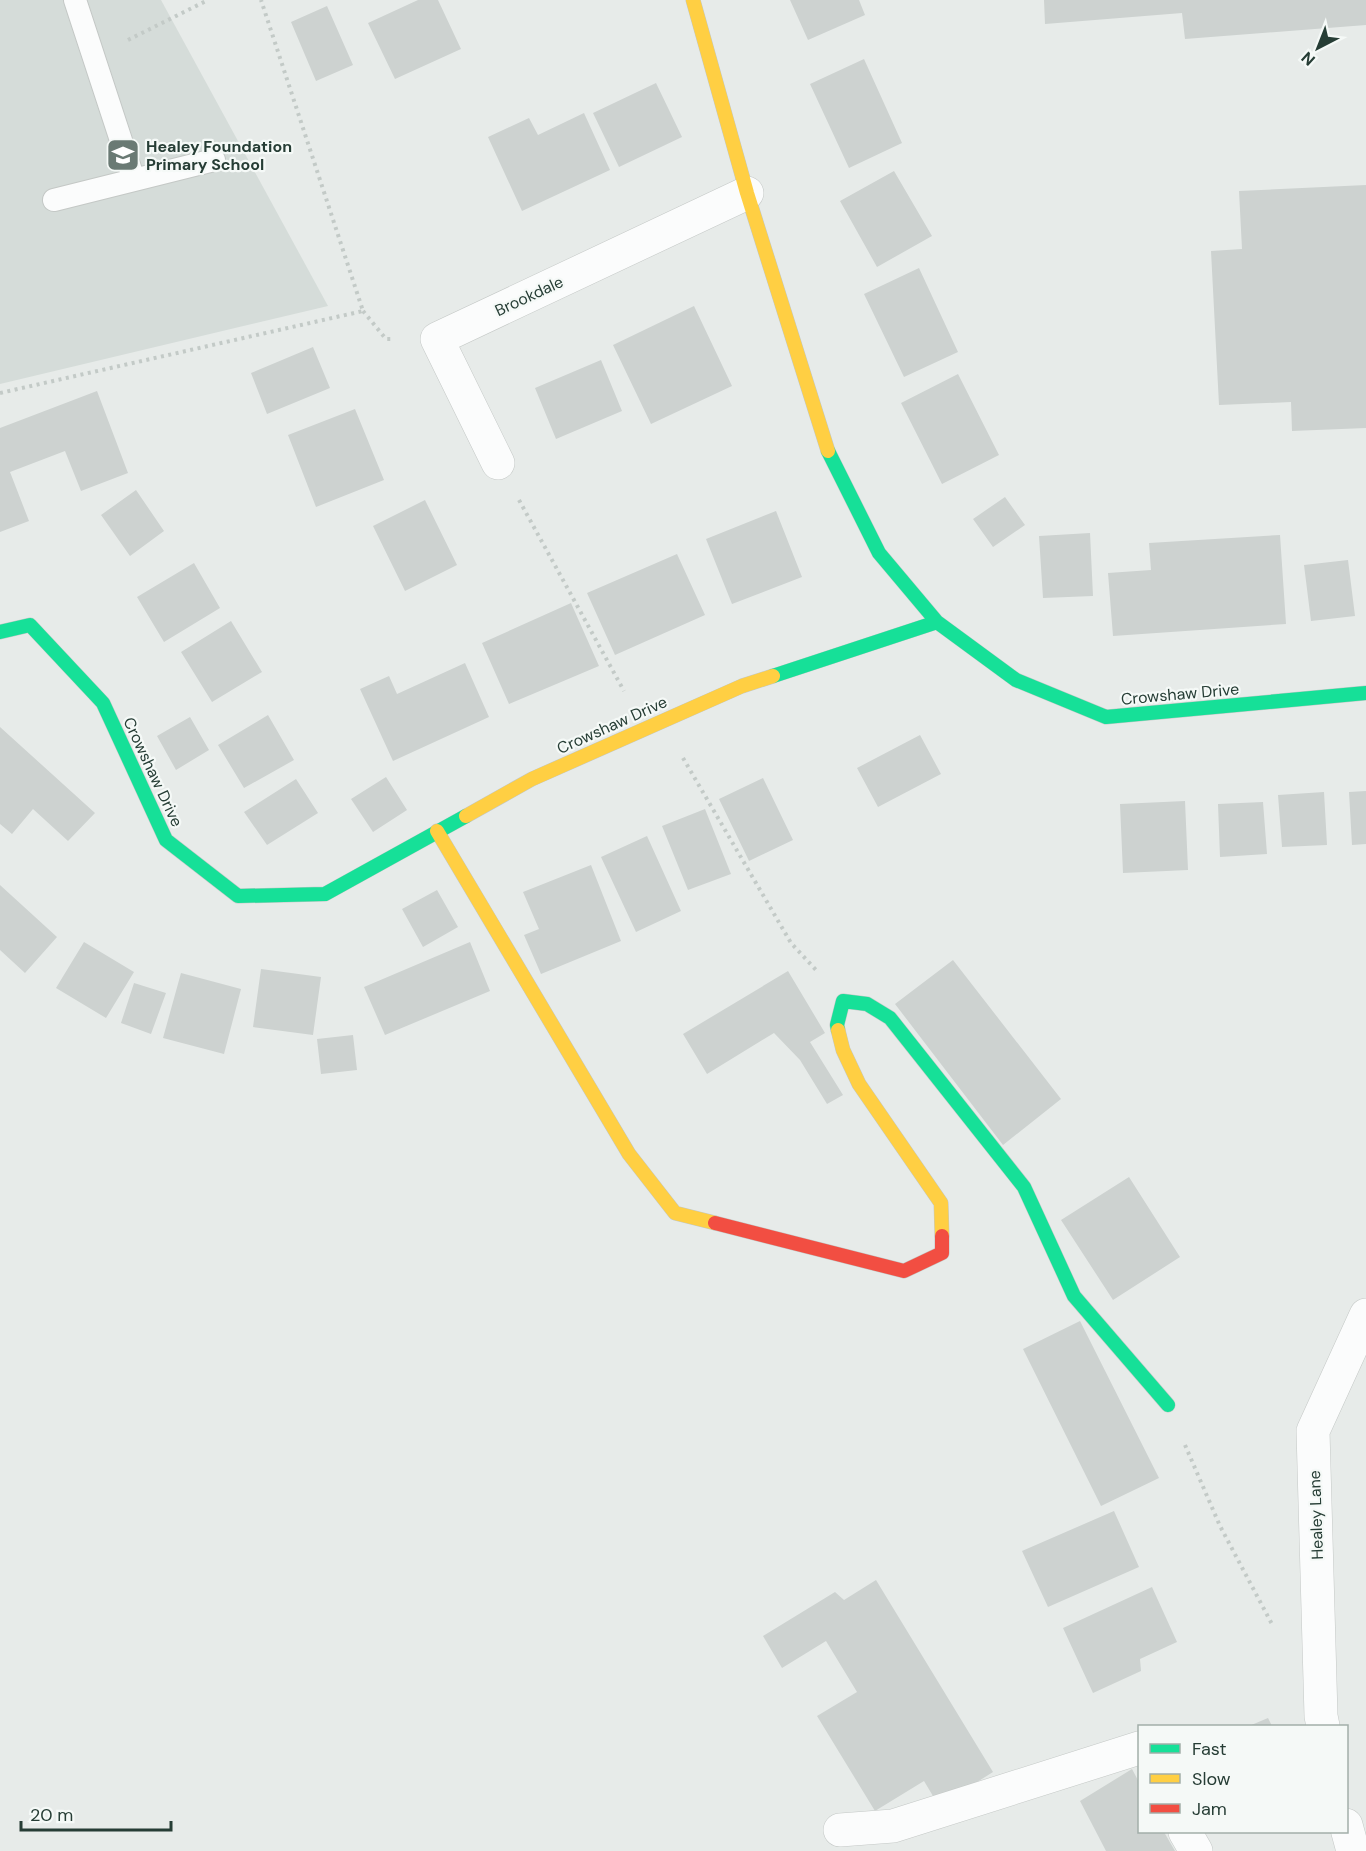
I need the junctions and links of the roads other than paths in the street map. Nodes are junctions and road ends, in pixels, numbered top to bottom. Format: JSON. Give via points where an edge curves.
{"nodes":[{"id":1,"x":75,"y":0,"type":"edge"},
{"id":2,"x":693,"y":0,"type":"edge"},
{"id":3,"x":214,"y":160,"type":"dead end"},
{"id":4,"x":134,"y":180,"type":"junction"},
{"id":5,"x":747,"y":193,"type":"junction"},
{"id":6,"x":54,"y":200,"type":"dead end"},
{"id":7,"x":498,"y":463,"type":"road end"},
{"id":8,"x":937,"y":622,"type":"junction"},
{"id":9,"x":0,"y":632,"type":"edge"},
{"id":10,"x":1366,"y":693,"type":"edge"},
{"id":11,"x":437,"y":831,"type":"junction"},
{"id":12,"x":1366,"y":1315,"type":"edge"},
{"id":13,"x":1168,"y":1405,"type":"road end"},
{"id":14,"x":1323,"y":1725,"type":"edge"},
{"id":15,"x":1138,"y":1748,"type":"edge"},
{"id":16,"x":1348,"y":1829,"type":"edge"},
{"id":17,"x":840,"y":1830,"type":"dead end"},
{"id":18,"x":1186,"y":1833,"type":"edge"},
{"id":19,"x":1196,"y":1851,"type":"edge"},
{"id":20,"x":1353,"y":1851,"type":"edge"}],
"edges":[{"from":1,"to":4,"type":"lane"},
{"from":2,"to":5,"type":"street"},
{"from":3,"to":4,"type":"lane"},
{"from":4,"to":6,"type":"lane"},
{"from":5,"to":7,"type":"street","name":"Brookdale","via":[[437,339]]},
{"from":5,"to":8,"type":"street","via":[[828,451],[879,553]]},
{"from":8,"to":10,"type":"street","name":"Crowshaw Drive","via":[[1016,680],[1106,717]]},
{"from":8,"to":11,"type":"street","name":"Crowshaw Drive","via":[[742,686],[532,779]]},
{"from":9,"to":11,"type":"street","name":"Crowshaw Drive","via":[[30,625],[103,704],[166,840],[238,896],[325,894]]},
{"from":11,"to":13,"type":"street","via":[[629,1154],[675,1213],[904,1271],[942,1253],[941,1203],[859,1084],[843,1050],[837,1025],[843,1001],[867,1004],[890,1018],[1024,1187],[1074,1296]]},
{"from":12,"to":14,"type":"street","name":"Healey Lane","via":[[1313,1431]]},
{"from":15,"to":17,"type":"street","via":[[893,1826]]},
{"from":16,"to":20,"type":"street"},
{"from":18,"to":19,"type":"street"}]}
